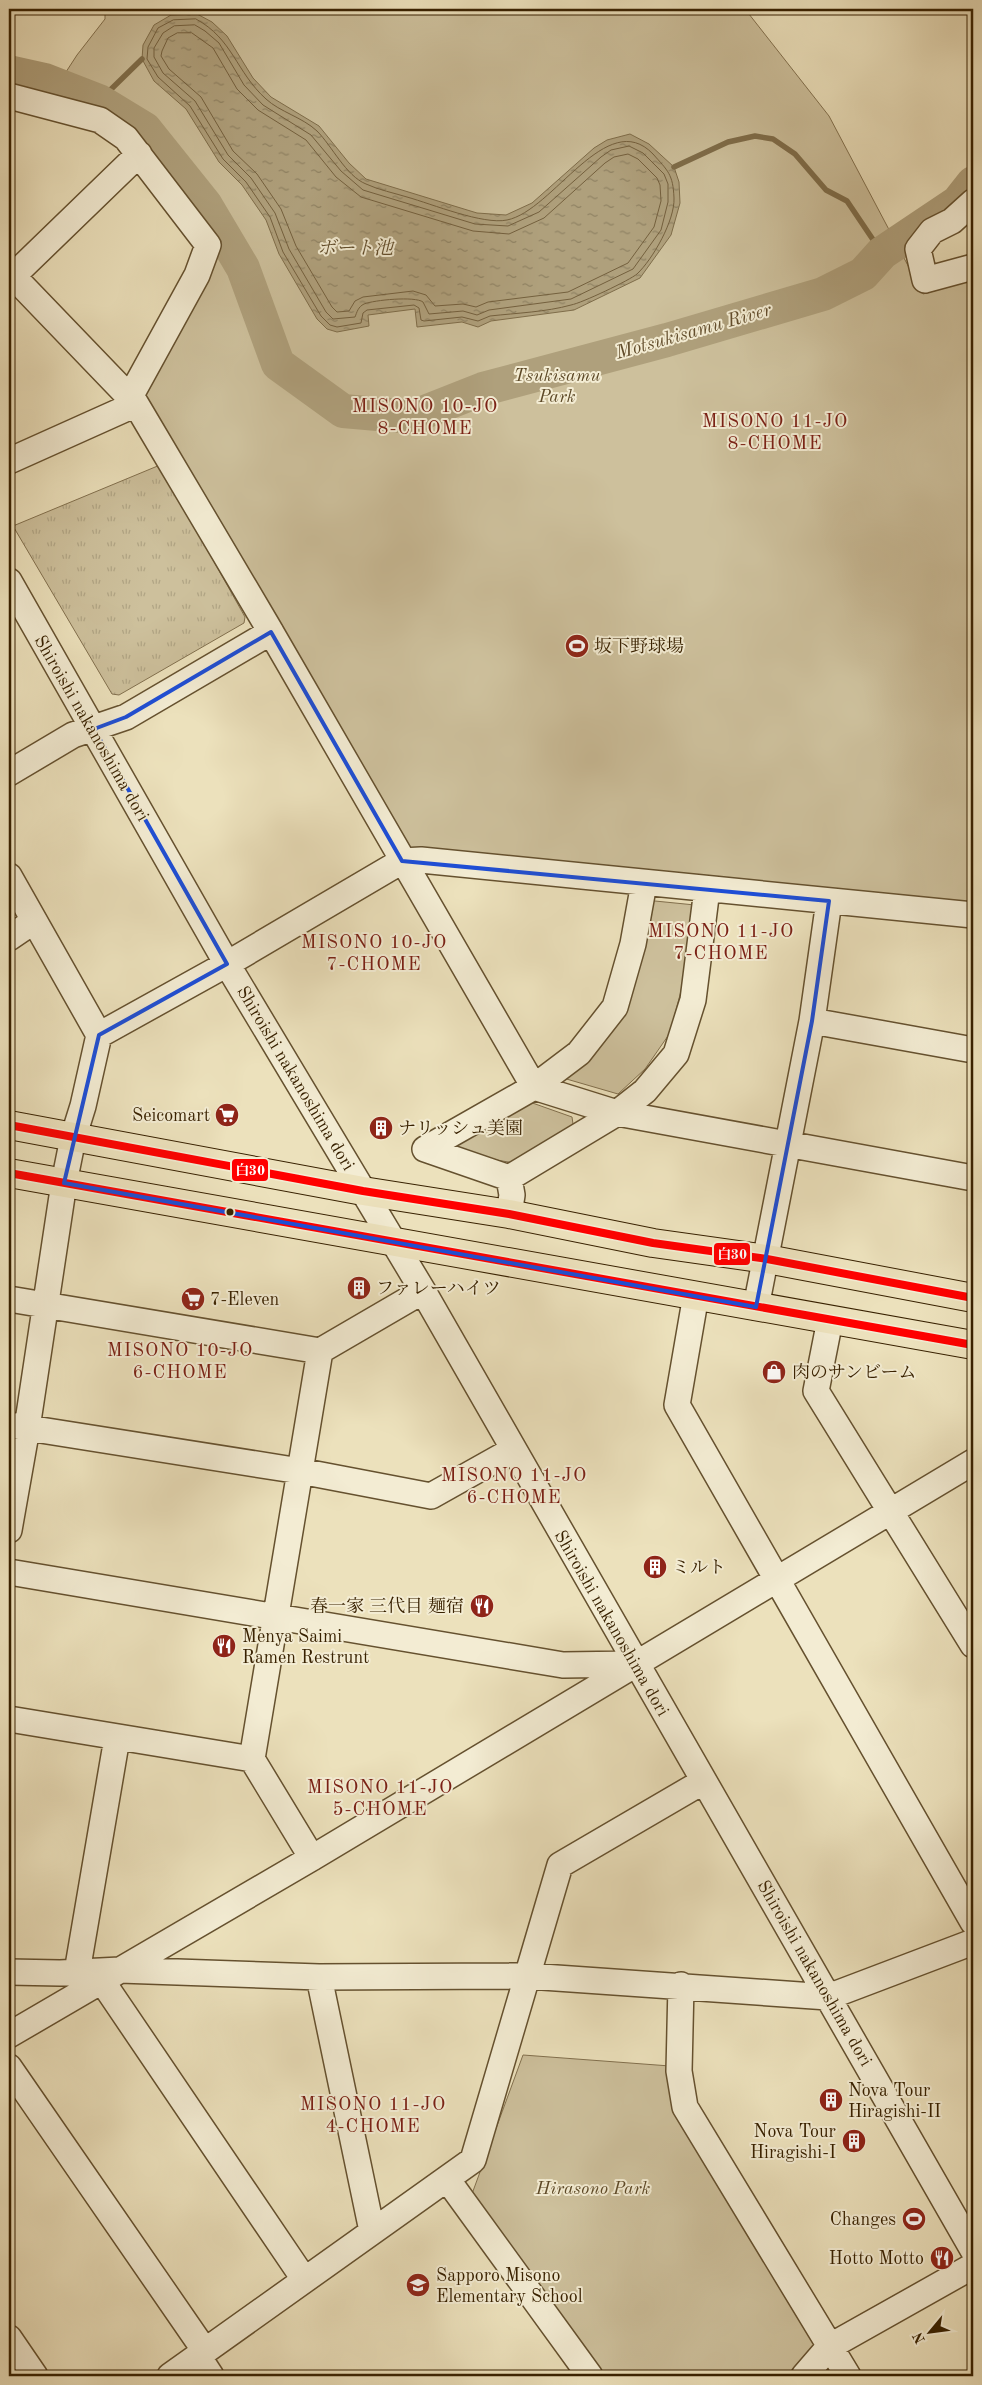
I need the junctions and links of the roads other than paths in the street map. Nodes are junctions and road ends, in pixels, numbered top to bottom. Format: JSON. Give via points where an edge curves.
{"nodes":[{"id":1,"x":9,"y":96,"type":"edge"},
{"id":2,"x":139,"y":154,"type":"junction"},
{"id":3,"x":973,"y":202,"type":"edge"},
{"id":4,"x":973,"y":267,"type":"edge"},
{"id":5,"x":11,"y":274,"type":"edge"},
{"id":6,"x":133,"y":401,"type":"junction"},
{"id":7,"x":9,"y":461,"type":"edge"},
{"id":8,"x":9,"y":581,"type":"edge"},
{"id":9,"x":271,"y":632,"type":"junction"},
{"id":10,"x":94,"y":729,"type":"junction"},
{"id":11,"x":9,"y":773,"type":"edge"},
{"id":12,"x":402,"y":861,"type":"junction"},
{"id":13,"x":9,"y":876,"type":"edge"},
{"id":14,"x":644,"y":883,"type":"junction"},
{"id":15,"x":707,"y":889,"type":"junction"},
{"id":16,"x":829,"y":902,"type":"junction"},
{"id":17,"x":973,"y":915,"type":"edge"},
{"id":18,"x":34,"y":921,"type":"junction"},
{"id":19,"x":9,"y":938,"type":"edge"},
{"id":20,"x":227,"y":964,"type":"junction"},
{"id":21,"x":812,"y":1021,"type":"junction"},
{"id":22,"x":99,"y":1035,"type":"junction"},
{"id":23,"x":973,"y":1050,"type":"edge"},
{"id":24,"x":534,"y":1087,"type":"junction"},
{"id":25,"x":618,"y":1113,"type":"junction"},
{"id":26,"x":9,"y":1125,"type":"edge"},
{"id":27,"x":72,"y":1138,"type":"junction"},
{"id":28,"x":789,"y":1145,"type":"junction"},
{"id":29,"x":9,"y":1173,"type":"edge"},
{"id":30,"x":509,"y":1178,"type":"junction"},
{"id":31,"x":973,"y":1178,"type":"edge"},
{"id":32,"x":64,"y":1183,"type":"junction"},
{"id":33,"x":363,"y":1191,"type":"junction"},
{"id":34,"x":509,"y":1214,"type":"junction"},
{"id":35,"x":393,"y":1242,"type":"junction"},
{"id":36,"x":767,"y":1258,"type":"junction"},
{"id":37,"x":423,"y":1291,"type":"junction"},
{"id":38,"x":696,"y":1295,"type":"junction"},
{"id":39,"x":973,"y":1298,"type":"edge"},
{"id":40,"x":9,"y":1299,"type":"edge"},
{"id":41,"x":46,"y":1305,"type":"junction"},
{"id":42,"x":756,"y":1307,"type":"junction"},
{"id":43,"x":830,"y":1320,"type":"junction"},
{"id":44,"x":973,"y":1345,"type":"edge"},
{"id":45,"x":320,"y":1350,"type":"junction"},
{"id":46,"x":18,"y":1426,"type":"edge"},
{"id":47,"x":513,"y":1450,"type":"junction"},
{"id":48,"x":973,"y":1462,"type":"edge"},
{"id":49,"x":300,"y":1471,"type":"junction"},
{"id":50,"x":892,"y":1512,"type":"junction"},
{"id":51,"x":9,"y":1530,"type":"edge"},
{"id":52,"x":9,"y":1572,"type":"edge"},
{"id":53,"x":777,"y":1580,"type":"junction"},
{"id":54,"x":278,"y":1616,"type":"junction"},
{"id":55,"x":973,"y":1645,"type":"edge"},
{"id":56,"x":635,"y":1664,"type":"junction"},
{"id":57,"x":9,"y":1718,"type":"edge"},
{"id":58,"x":117,"y":1738,"type":"junction"},
{"id":59,"x":252,"y":1759,"type":"junction"},
{"id":60,"x":704,"y":1781,"type":"junction"},
{"id":61,"x":312,"y":1858,"type":"junction"},
{"id":62,"x":973,"y":1922,"type":"edge"},
{"id":63,"x":973,"y":1942,"type":"edge"},
{"id":64,"x":9,"y":1972,"type":"edge"},
{"id":65,"x":78,"y":1972,"type":"junction"},
{"id":66,"x":111,"y":1976,"type":"junction"},
{"id":67,"x":528,"y":1976,"type":"junction"},
{"id":68,"x":319,"y":1977,"type":"junction"},
{"id":69,"x":681,"y":1985,"type":"junction"},
{"id":70,"x":828,"y":1996,"type":"junction"},
{"id":71,"x":9,"y":2035,"type":"edge"},
{"id":72,"x":9,"y":2067,"type":"edge"},
{"id":73,"x":447,"y":2178,"type":"junction"},
{"id":74,"x":372,"y":2231,"type":"junction"},
{"id":75,"x":973,"y":2250,"type":"edge"},
{"id":76,"x":973,"y":2266,"type":"edge"},
{"id":77,"x":304,"y":2279,"type":"junction"},
{"id":78,"x":9,"y":2338,"type":"edge"},
{"id":79,"x":829,"y":2347,"type":"junction"},
{"id":80,"x":205,"y":2361,"type":"edge"},
{"id":81,"x":34,"y":2376,"type":"edge"},
{"id":82,"x":170,"y":2376,"type":"edge"},
{"id":83,"x":590,"y":2376,"type":"edge"},
{"id":84,"x":804,"y":2376,"type":"edge"},
{"id":85,"x":848,"y":2376,"type":"edge"}],
"edges":[{"from":1,"to":2,"type":"street","via":[[100,120],[126,138]]},
{"from":2,"to":5,"type":"street"},
{"from":2,"to":6,"type":"street","via":[[208,245],[197,275]]},
{"from":3,"to":4,"type":"street","via":[[952,221],[932,231],[918,249],[924,280]]},
{"from":5,"to":6,"type":"street"},
{"from":6,"to":7,"type":"street"},
{"from":6,"to":9,"type":"street"},
{"from":8,"to":10,"type":"street","name":"Shiroishi nakanoshima dori"},
{"from":9,"to":10,"type":"street","via":[[126,717]]},
{"from":9,"to":12,"type":"street"},
{"from":10,"to":11,"type":"street","via":[[73,735]]},
{"from":10,"to":20,"type":"street","name":"Shiroishi nakanoshima dori"},
{"from":12,"to":14,"type":"street","via":[[422,860]]},
{"from":12,"to":20,"type":"street"},
{"from":12,"to":24,"type":"street"},
{"from":13,"to":18,"type":"street"},
{"from":14,"to":15,"type":"street"},
{"from":14,"to":24,"type":"street","via":[[633,944],[615,1007],[579,1053]]},
{"from":15,"to":16,"type":"street"},
{"from":15,"to":25,"type":"street","via":[[693,1000],[676,1054],[645,1091]]},
{"from":16,"to":17,"type":"street"},
{"from":16,"to":21,"type":"street"},
{"from":18,"to":19,"type":"street"},
{"from":18,"to":22,"type":"street"},
{"from":20,"to":22,"type":"street"},
{"from":20,"to":33,"type":"street","name":"Shiroishi nakanoshima dori"},
{"from":21,"to":23,"type":"street"},
{"from":21,"to":28,"type":"street"},
{"from":22,"to":27,"type":"street","via":[[83,1106]]},
{"from":24,"to":25,"type":"street"},
{"from":24,"to":30,"type":"street","via":[[425,1149]]},
{"from":25,"to":28,"type":"street"},
{"from":25,"to":30,"type":"street"},
{"from":26,"to":27,"type":"main road"},
{"from":27,"to":32,"type":"street"},
{"from":27,"to":33,"type":"main road"},
{"from":28,"to":31,"type":"street"},
{"from":28,"to":36,"type":"street"},
{"from":29,"to":32,"type":"main road"},
{"from":30,"to":34,"type":"street","via":[[512,1194]]},
{"from":32,"to":35,"type":"main road"},
{"from":32,"to":41,"type":"street"},
{"from":33,"to":34,"type":"main road"},
{"from":33,"to":35,"type":"street","name":"Shiroishi nakanoshima dori"},
{"from":34,"to":36,"type":"main road","via":[[652,1243]]},
{"from":35,"to":37,"type":"street","name":"Shiroishi nakanoshima dori"},
{"from":35,"to":38,"type":"main road"},
{"from":36,"to":39,"type":"main road"},
{"from":36,"to":42,"type":"street"},
{"from":37,"to":45,"type":"street"},
{"from":37,"to":47,"type":"street","name":"Shiroishi nakanoshima dori"},
{"from":38,"to":42,"type":"main road"},
{"from":38,"to":53,"type":"street","via":[[677,1405]]},
{"from":40,"to":41,"type":"street"},
{"from":41,"to":45,"type":"street"},
{"from":41,"to":46,"type":"street"},
{"from":42,"to":43,"type":"main road"},
{"from":43,"to":44,"type":"main road"},
{"from":43,"to":50,"type":"street","via":[[816,1391]]},
{"from":45,"to":49,"type":"street"},
{"from":46,"to":49,"type":"street"},
{"from":46,"to":51,"type":"street"},
{"from":47,"to":49,"type":"street","via":[[431,1496]]},
{"from":47,"to":56,"type":"street","name":"Shiroishi nakanoshima dori"},
{"from":48,"to":50,"type":"street"},
{"from":49,"to":54,"type":"street"},
{"from":50,"to":53,"type":"street"},
{"from":50,"to":55,"type":"street"},
{"from":52,"to":54,"type":"street"},
{"from":53,"to":56,"type":"street"},
{"from":53,"to":62,"type":"street"},
{"from":54,"to":56,"type":"street","via":[[563,1665]]},
{"from":54,"to":59,"type":"street"},
{"from":56,"to":60,"type":"street","name":"Shiroishi nakanoshima dori"},
{"from":56,"to":61,"type":"street"},
{"from":57,"to":58,"type":"street"},
{"from":58,"to":59,"type":"street"},
{"from":58,"to":65,"type":"street"},
{"from":59,"to":61,"type":"street"},
{"from":60,"to":67,"type":"street","via":[[560,1865]]},
{"from":60,"to":70,"type":"street","name":"Shiroishi nakanoshima dori"},
{"from":61,"to":66,"type":"street"},
{"from":63,"to":70,"type":"street"},
{"from":64,"to":65,"type":"street"},
{"from":65,"to":66,"type":"street"},
{"from":66,"to":68,"type":"street"},
{"from":66,"to":71,"type":"street"},
{"from":66,"to":77,"type":"street"},
{"from":67,"to":68,"type":"street"},
{"from":67,"to":69,"type":"street"},
{"from":67,"to":73,"type":"street","via":[[473,2160]]},
{"from":68,"to":74,"type":"street"},
{"from":69,"to":70,"type":"street"},
{"from":69,"to":79,"type":"street","via":[[679,2070],[685,2107]]},
{"from":70,"to":75,"type":"street","name":"Shiroishi nakanoshima dori"},
{"from":72,"to":80,"type":"street"},
{"from":73,"to":74,"type":"street"},
{"from":73,"to":83,"type":"street"},
{"from":74,"to":77,"type":"street"},
{"from":76,"to":79,"type":"street"},
{"from":77,"to":80,"type":"street"},
{"from":78,"to":81,"type":"street"},
{"from":79,"to":84,"type":"street"},
{"from":79,"to":85,"type":"street"},
{"from":80,"to":82,"type":"street"}]}
